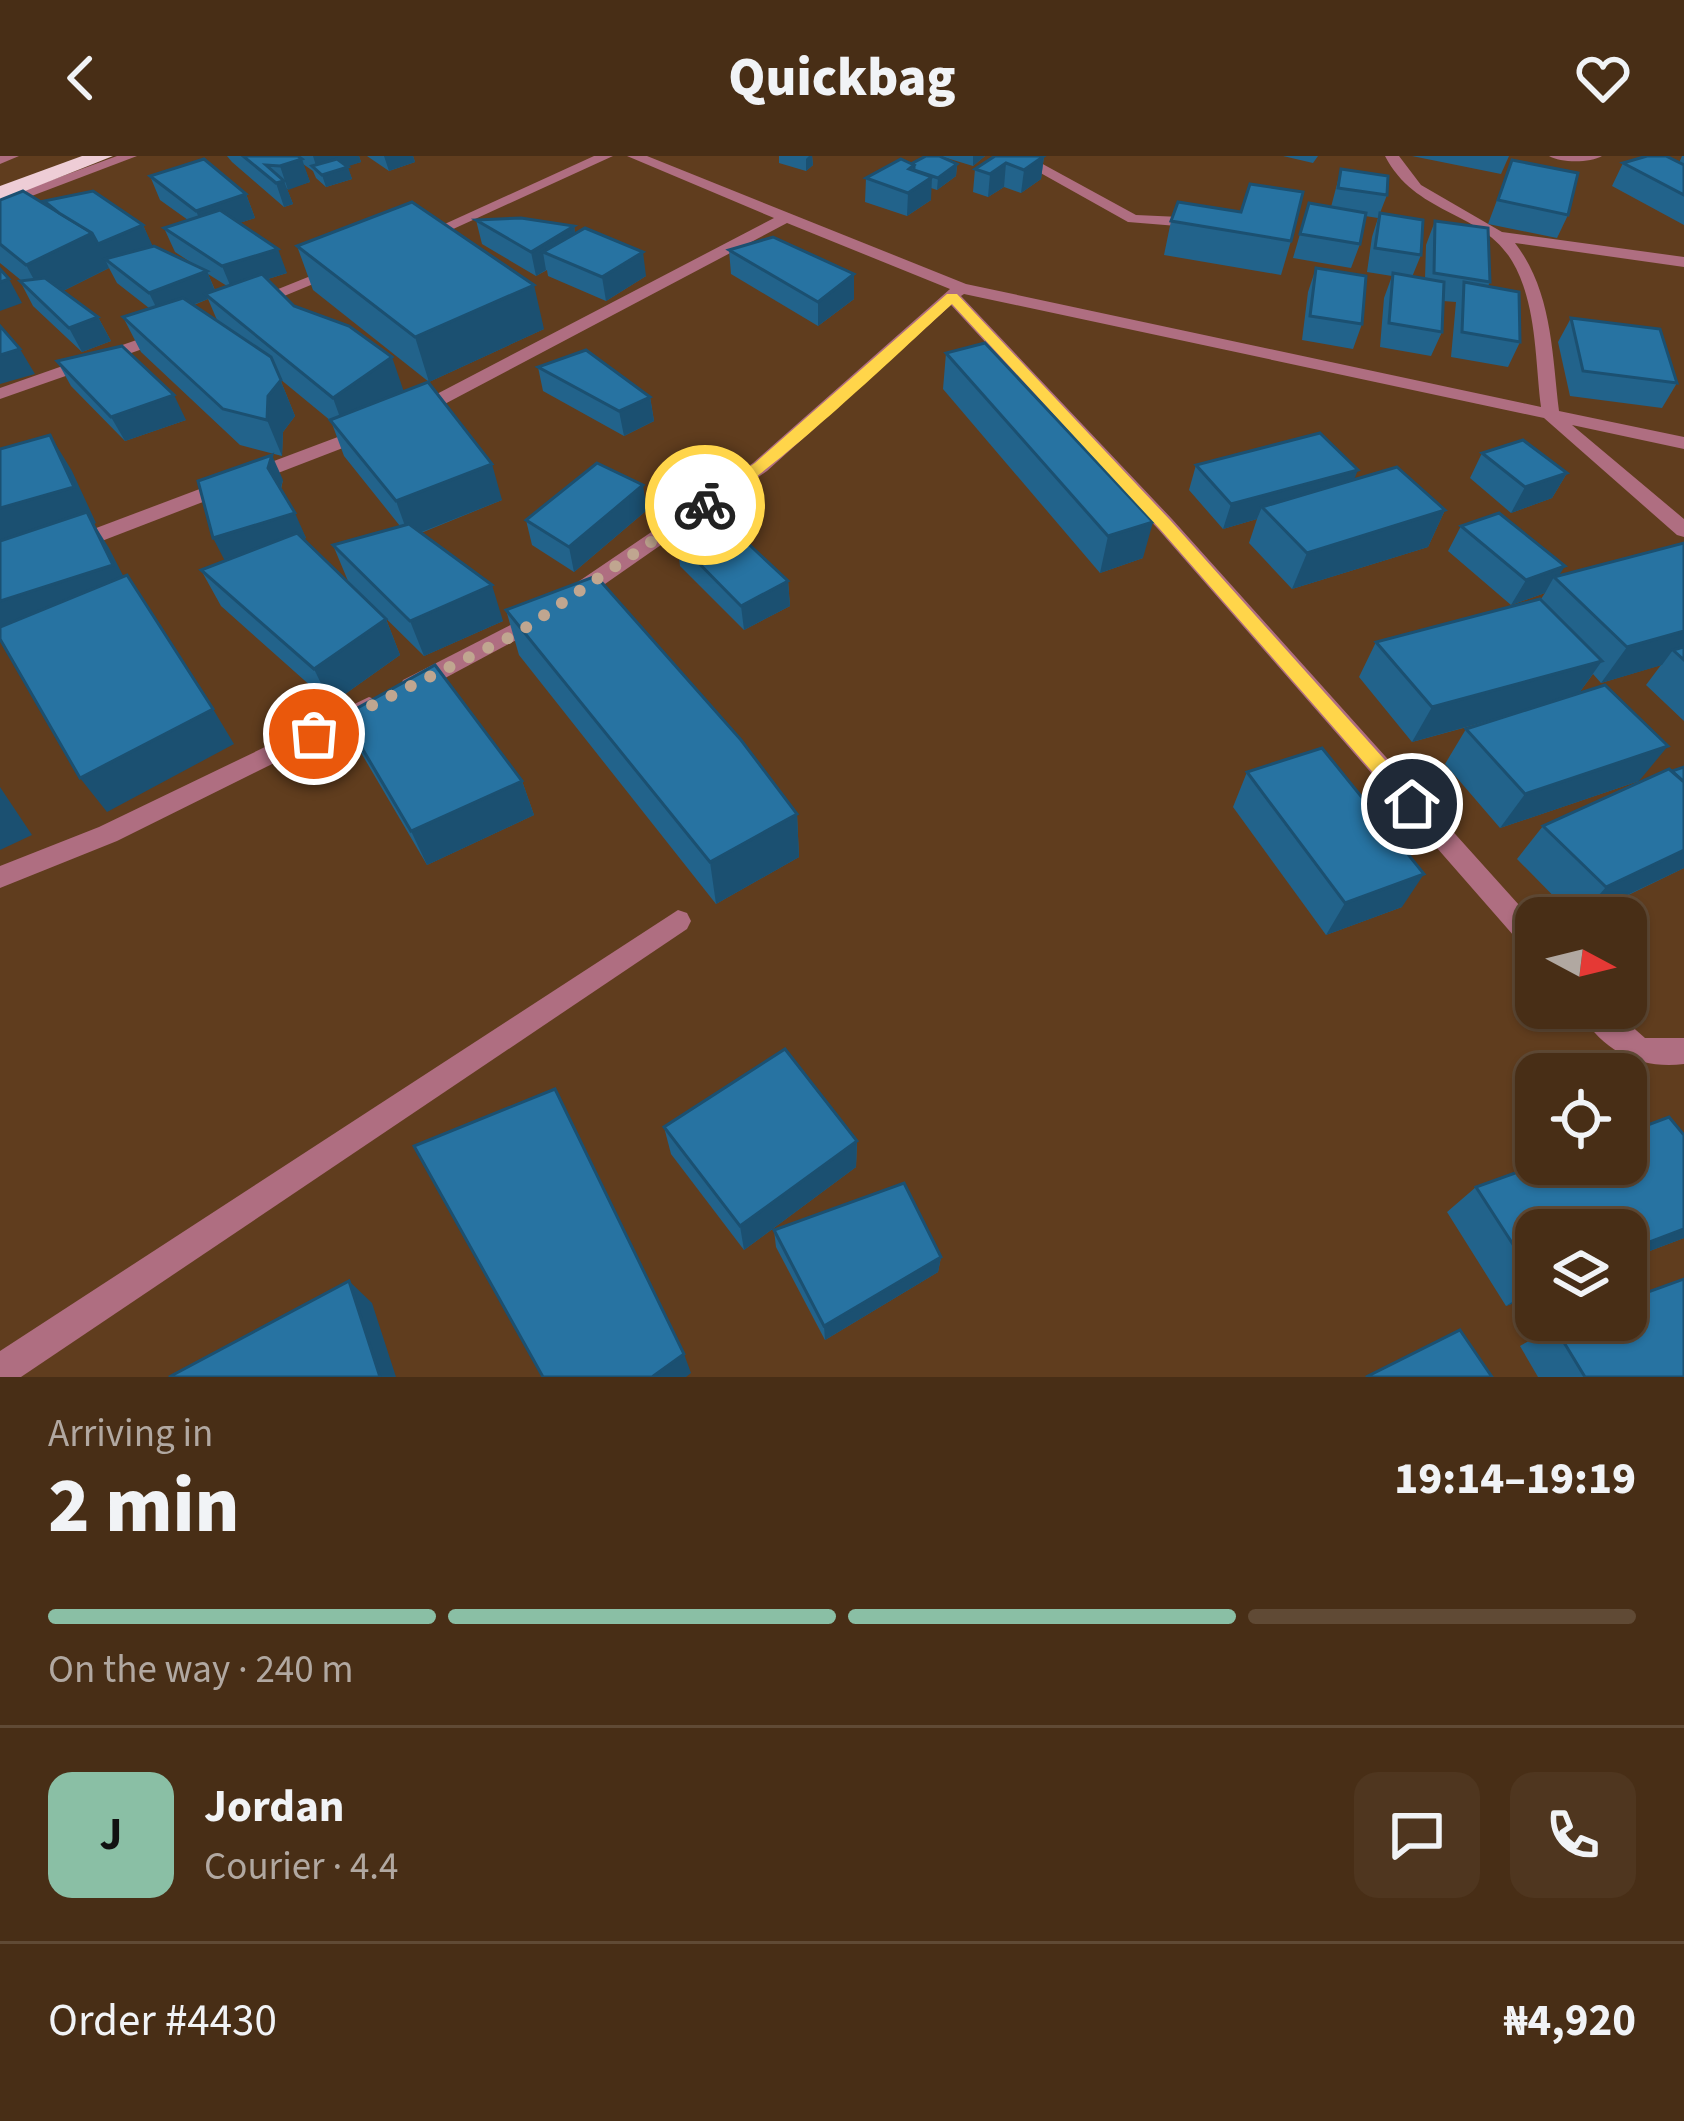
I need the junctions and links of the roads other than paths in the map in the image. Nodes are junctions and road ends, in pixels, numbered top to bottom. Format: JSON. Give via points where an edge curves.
{"nodes":[{"id":1,"x":12,"y":156,"type":"edge"},
{"id":2,"x":38,"y":156,"type":"edge"},
{"id":3,"x":102,"y":156,"type":"edge"},
{"id":4,"x":130,"y":156,"type":"edge"},
{"id":5,"x":606,"y":156,"type":"edge"},
{"id":6,"x":634,"y":156,"type":"edge"},
{"id":7,"x":1017,"y":156,"type":"edge"},
{"id":8,"x":1392,"y":156,"type":"edge"},
{"id":9,"x":1556,"y":156,"type":"edge"},
{"id":10,"x":1595,"y":156,"type":"edge"},
{"id":11,"x":0,"y":160,"type":"edge"},
{"id":12,"x":0,"y":169,"type":"edge"},
{"id":13,"x":0,"y":194,"type":"edge"},
{"id":14,"x":0,"y":204,"type":"edge"},
{"id":15,"x":785,"y":218,"type":"junction"},
{"id":16,"x":1219,"y":220,"type":"edge"},
{"id":17,"x":1499,"y":236,"type":"junction"},
{"id":18,"x":402,"y":246,"type":"edge"},
{"id":19,"x":363,"y":261,"type":"edge"},
{"id":20,"x":1684,"y":262,"type":"edge"},
{"id":21,"x":957,"y":292,"type":"junction"},
{"id":22,"x":239,"y":308,"type":"edge"},
{"id":23,"x":176,"y":331,"type":"edge"},
{"id":24,"x":0,"y":394,"type":"edge"},
{"id":25,"x":1551,"y":416,"type":"junction"},
{"id":26,"x":1684,"y":443,"type":"edge"},
{"id":27,"x":1684,"y":530,"type":"edge"},
{"id":28,"x":60,"y":549,"type":"edge"},
{"id":29,"x":0,"y":878,"type":"edge"},
{"id":30,"x":1515,"y":920,"type":"edge"},
{"id":31,"x":678,"y":921,"type":"dead end"},
{"id":32,"x":1613,"y":1029,"type":"edge"},
{"id":33,"x":1684,"y":1051,"type":"edge"},
{"id":34,"x":0,"y":1371,"type":"edge"}],
"edges":[{"from":1,"to":11,"type":"street"},
{"from":2,"to":12,"type":"highway"},
{"from":3,"to":13,"type":"highway"},
{"from":4,"to":14,"type":"street"},
{"from":5,"to":18,"type":"street"},
{"from":6,"to":15,"type":"street"},
{"from":7,"to":16,"type":"street","via":[[1133,219]]},
{"from":8,"to":17,"type":"street","via":[[1405,178]]},
{"from":9,"to":10,"type":"street"},
{"from":15,"to":21,"type":"street"},
{"from":15,"to":28,"type":"street","via":[[414,413]]},
{"from":17,"to":20,"type":"street"},
{"from":17,"to":25,"type":"street","via":[[1519,258],[1538,317]]},
{"from":19,"to":22,"type":"street"},
{"from":21,"to":25,"type":"street"},
{"from":21,"to":29,"type":"street","via":[[760,467],[518,633],[108,834]]},
{"from":21,"to":30,"type":"street"},
{"from":23,"to":24,"type":"street"},
{"from":25,"to":26,"type":"street"},
{"from":25,"to":27,"type":"street"},
{"from":31,"to":34,"type":"street"},
{"from":32,"to":33,"type":"street","via":[[1630,1047],[1656,1056]]}]}
